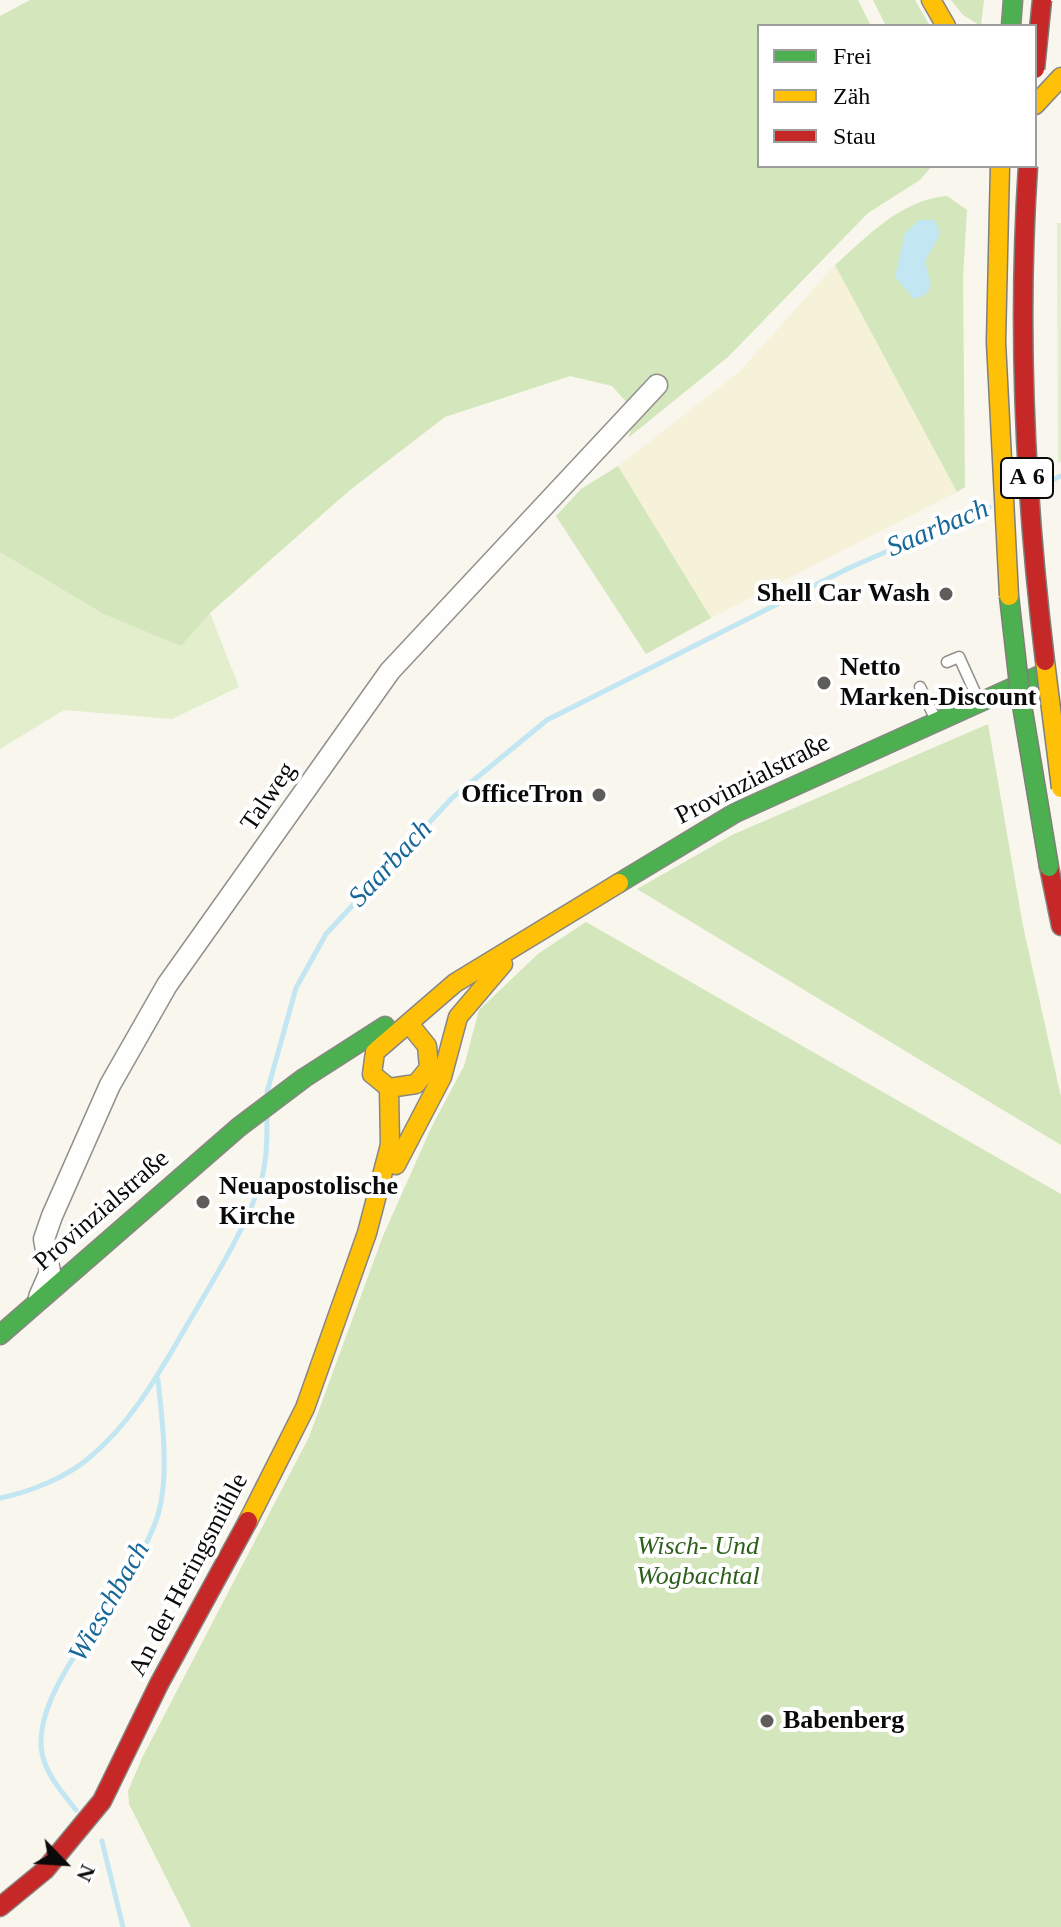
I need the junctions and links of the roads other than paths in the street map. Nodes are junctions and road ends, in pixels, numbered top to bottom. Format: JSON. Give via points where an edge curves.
{"nodes":[{"id":1,"x":1013,"y":0,"type":"edge"},
{"id":2,"x":1042,"y":0,"type":"edge"},
{"id":3,"x":1011,"y":24,"type":"edge"},
{"id":4,"x":1037,"y":49,"type":"edge"},
{"id":5,"x":1061,"y":77,"type":"edge"},
{"id":6,"x":1037,"y":103,"type":"edge"},
{"id":7,"x":1014,"y":168,"type":"edge"},
{"id":8,"x":1014,"y":168,"type":"edge"},
{"id":9,"x":1014,"y":168,"type":"edge"},
{"id":10,"x":657,"y":385,"type":"dead end"},
{"id":11,"x":1022,"y":588,"type":"junction"},
{"id":12,"x":1061,"y":610,"type":"edge"},
{"id":13,"x":947,"y":662,"type":"dead end"},
{"id":14,"x":1053,"y":669,"type":"edge"},
{"id":15,"x":1019,"y":684,"type":"junction"},
{"id":16,"x":920,"y":687,"type":"dead end"},
{"id":17,"x":979,"y":702,"type":"junction"},
{"id":18,"x":937,"y":722,"type":"junction"},
{"id":19,"x":1061,"y":788,"type":"edge"},
{"id":20,"x":1061,"y":926,"type":"edge"},
{"id":21,"x":529,"y":938,"type":"junction"},
{"id":22,"x":503,"y":964,"type":"junction"},
{"id":23,"x":410,"y":1025,"type":"junction"},
{"id":24,"x":427,"y":1041,"type":"junction"},
{"id":25,"x":372,"y":1074,"type":"junction"},
{"id":26,"x":297,"y":1083,"type":"junction"},
{"id":27,"x":412,"y":1086,"type":"junction"},
{"id":28,"x":389,"y":1088,"type":"junction"},
{"id":29,"x":396,"y":1165,"type":"junction"},
{"id":30,"x":367,"y":1233,"type":"junction"},
{"id":31,"x":36,"y":1305,"type":"junction"},
{"id":32,"x":0,"y":1335,"type":"edge"},
{"id":33,"x":0,"y":1907,"type":"edge"}],
"edges":[{"from":1,"to":3,"type":"main road"},
{"from":2,"to":4,"type":"main road","bridge":true},
{"from":5,"to":6,"type":"main road"},
{"from":7,"to":11,"type":"main road","number":"A 6","via":[[1016,548]]},
{"from":8,"to":19,"type":"main road","number":"A 6","bridge":true,"via":[[1031,546]]},
{"from":9,"to":20,"type":"main road","number":"A 6","bridge":true,"via":[[994,278],[1002,549],[1016,675]]},
{"from":10,"to":31,"type":"street","name":"Talweg","via":[[390,671],[167,985],[110,1085],[52,1216],[44,1239],[50,1272]]},
{"from":11,"to":12,"type":"main road"},
{"from":11,"to":14,"type":"main road","number":"A 6"},
{"from":11,"to":15,"type":"main road"},
{"from":13,"to":17,"type":"lane","via":[[959,657]]},
{"from":14,"to":15,"type":"main road","name":"Provinzialstraße"},
{"from":15,"to":17,"type":"main road","name":"Provinzialstraße"},
{"from":16,"to":18,"type":"lane"},
{"from":17,"to":18,"type":"main road","name":"Provinzialstraße"},
{"from":18,"to":21,"type":"main road","name":"Provinzialstraße","via":[[735,813]]},
{"from":21,"to":22,"type":"main road","name":"Provinzialstraße"},
{"from":21,"to":23,"type":"main road","name":"Provinzialstraße","via":[[455,983]]},
{"from":22,"to":24,"type":"main road","name":"Provinzialstraße","via":[[461,996]]},
{"from":22,"to":29,"type":"main road","name":"An der Heringsmühle","via":[[458,1017],[442,1077]]},
{"from":23,"to":24,"type":"main road"},
{"from":23,"to":25,"type":"main road","via":[[375,1052]]},
{"from":23,"to":26,"type":"main road","name":"Provinzialstraße","via":[[387,1025]]},
{"from":24,"to":27,"type":"main road","via":[[429,1069]]},
{"from":25,"to":26,"type":"main road"},
{"from":25,"to":28,"type":"main road"},
{"from":26,"to":31,"type":"main road","name":"Provinzialstraße","via":[[239,1127]]},
{"from":27,"to":28,"type":"main road"},
{"from":27,"to":29,"type":"main road","name":"An der Heringsmühle"},
{"from":28,"to":30,"type":"main road","name":"An der Heringsmühle","via":[[390,1145]]},
{"from":29,"to":30,"type":"main road","name":"An der Heringsmühle"},
{"from":30,"to":33,"type":"main road","name":"An der Heringsmühle","via":[[300,1420],[159,1684],[117,1774],[74,1839]]},
{"from":31,"to":32,"type":"main road","name":"Provinzialstraße"}]}
